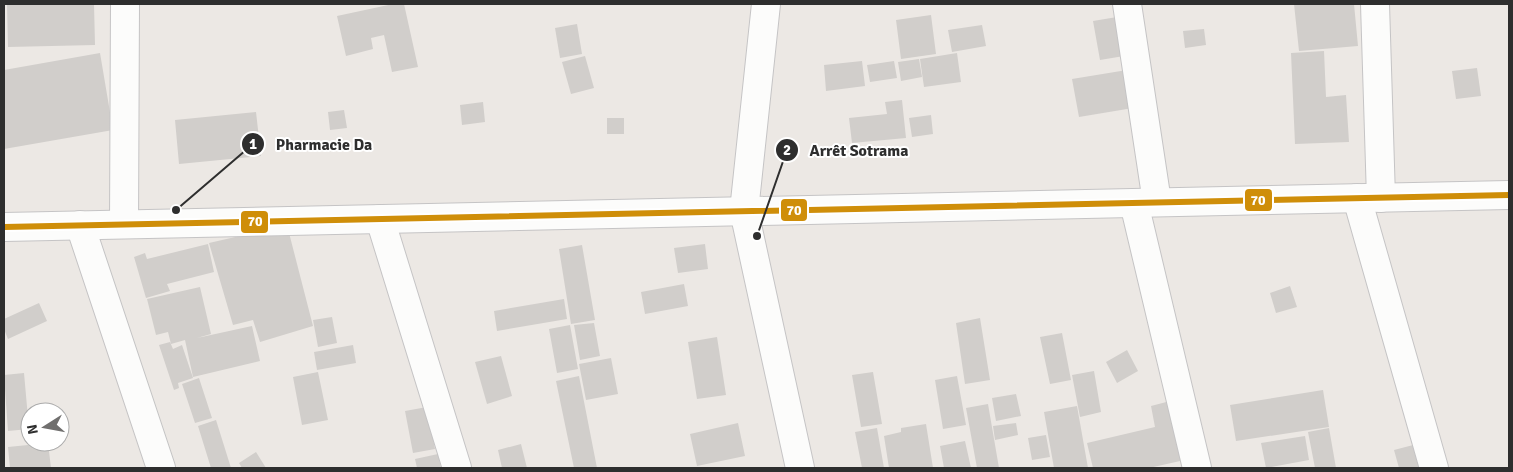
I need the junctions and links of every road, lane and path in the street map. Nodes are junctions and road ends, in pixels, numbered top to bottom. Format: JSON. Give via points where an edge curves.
{"nodes":[{"id":1,"x":125,"y":4,"type":"edge"},
{"id":2,"x":766,"y":4,"type":"edge"},
{"id":3,"x":1127,"y":4,"type":"edge"},
{"id":4,"x":1375,"y":4,"type":"edge"},
{"id":5,"x":1509,"y":195,"type":"edge"},
{"id":6,"x":1369,"y":198,"type":"junction"},
{"id":7,"x":1145,"y":203,"type":"junction"},
{"id":8,"x":744,"y":211,"type":"junction"},
{"id":9,"x":380,"y":219,"type":"junction"},
{"id":10,"x":124,"y":224,"type":"junction"},
{"id":11,"x":80,"y":226,"type":"junction"},
{"id":12,"x":4,"y":227,"type":"edge"},
{"id":13,"x":161,"y":468,"type":"edge"},
{"id":14,"x":457,"y":468,"type":"edge"},
{"id":15,"x":800,"y":468,"type":"edge"},
{"id":16,"x":1197,"y":468,"type":"edge"},
{"id":17,"x":1434,"y":468,"type":"edge"}],
"edges":[{"from":1,"to":10,"type":"street"},
{"from":2,"to":8,"type":"street"},
{"from":3,"to":7,"type":"street"},
{"from":4,"to":6,"type":"street"},
{"from":5,"to":6,"type":"street"},
{"from":6,"to":7,"type":"street"},
{"from":6,"to":17,"type":"street"},
{"from":7,"to":8,"type":"street"},
{"from":7,"to":16,"type":"street"},
{"from":8,"to":9,"type":"street"},
{"from":8,"to":15,"type":"street"},
{"from":9,"to":10,"type":"street"},
{"from":9,"to":14,"type":"street"},
{"from":10,"to":11,"type":"street"},
{"from":11,"to":12,"type":"street"},
{"from":11,"to":13,"type":"street"}]}
